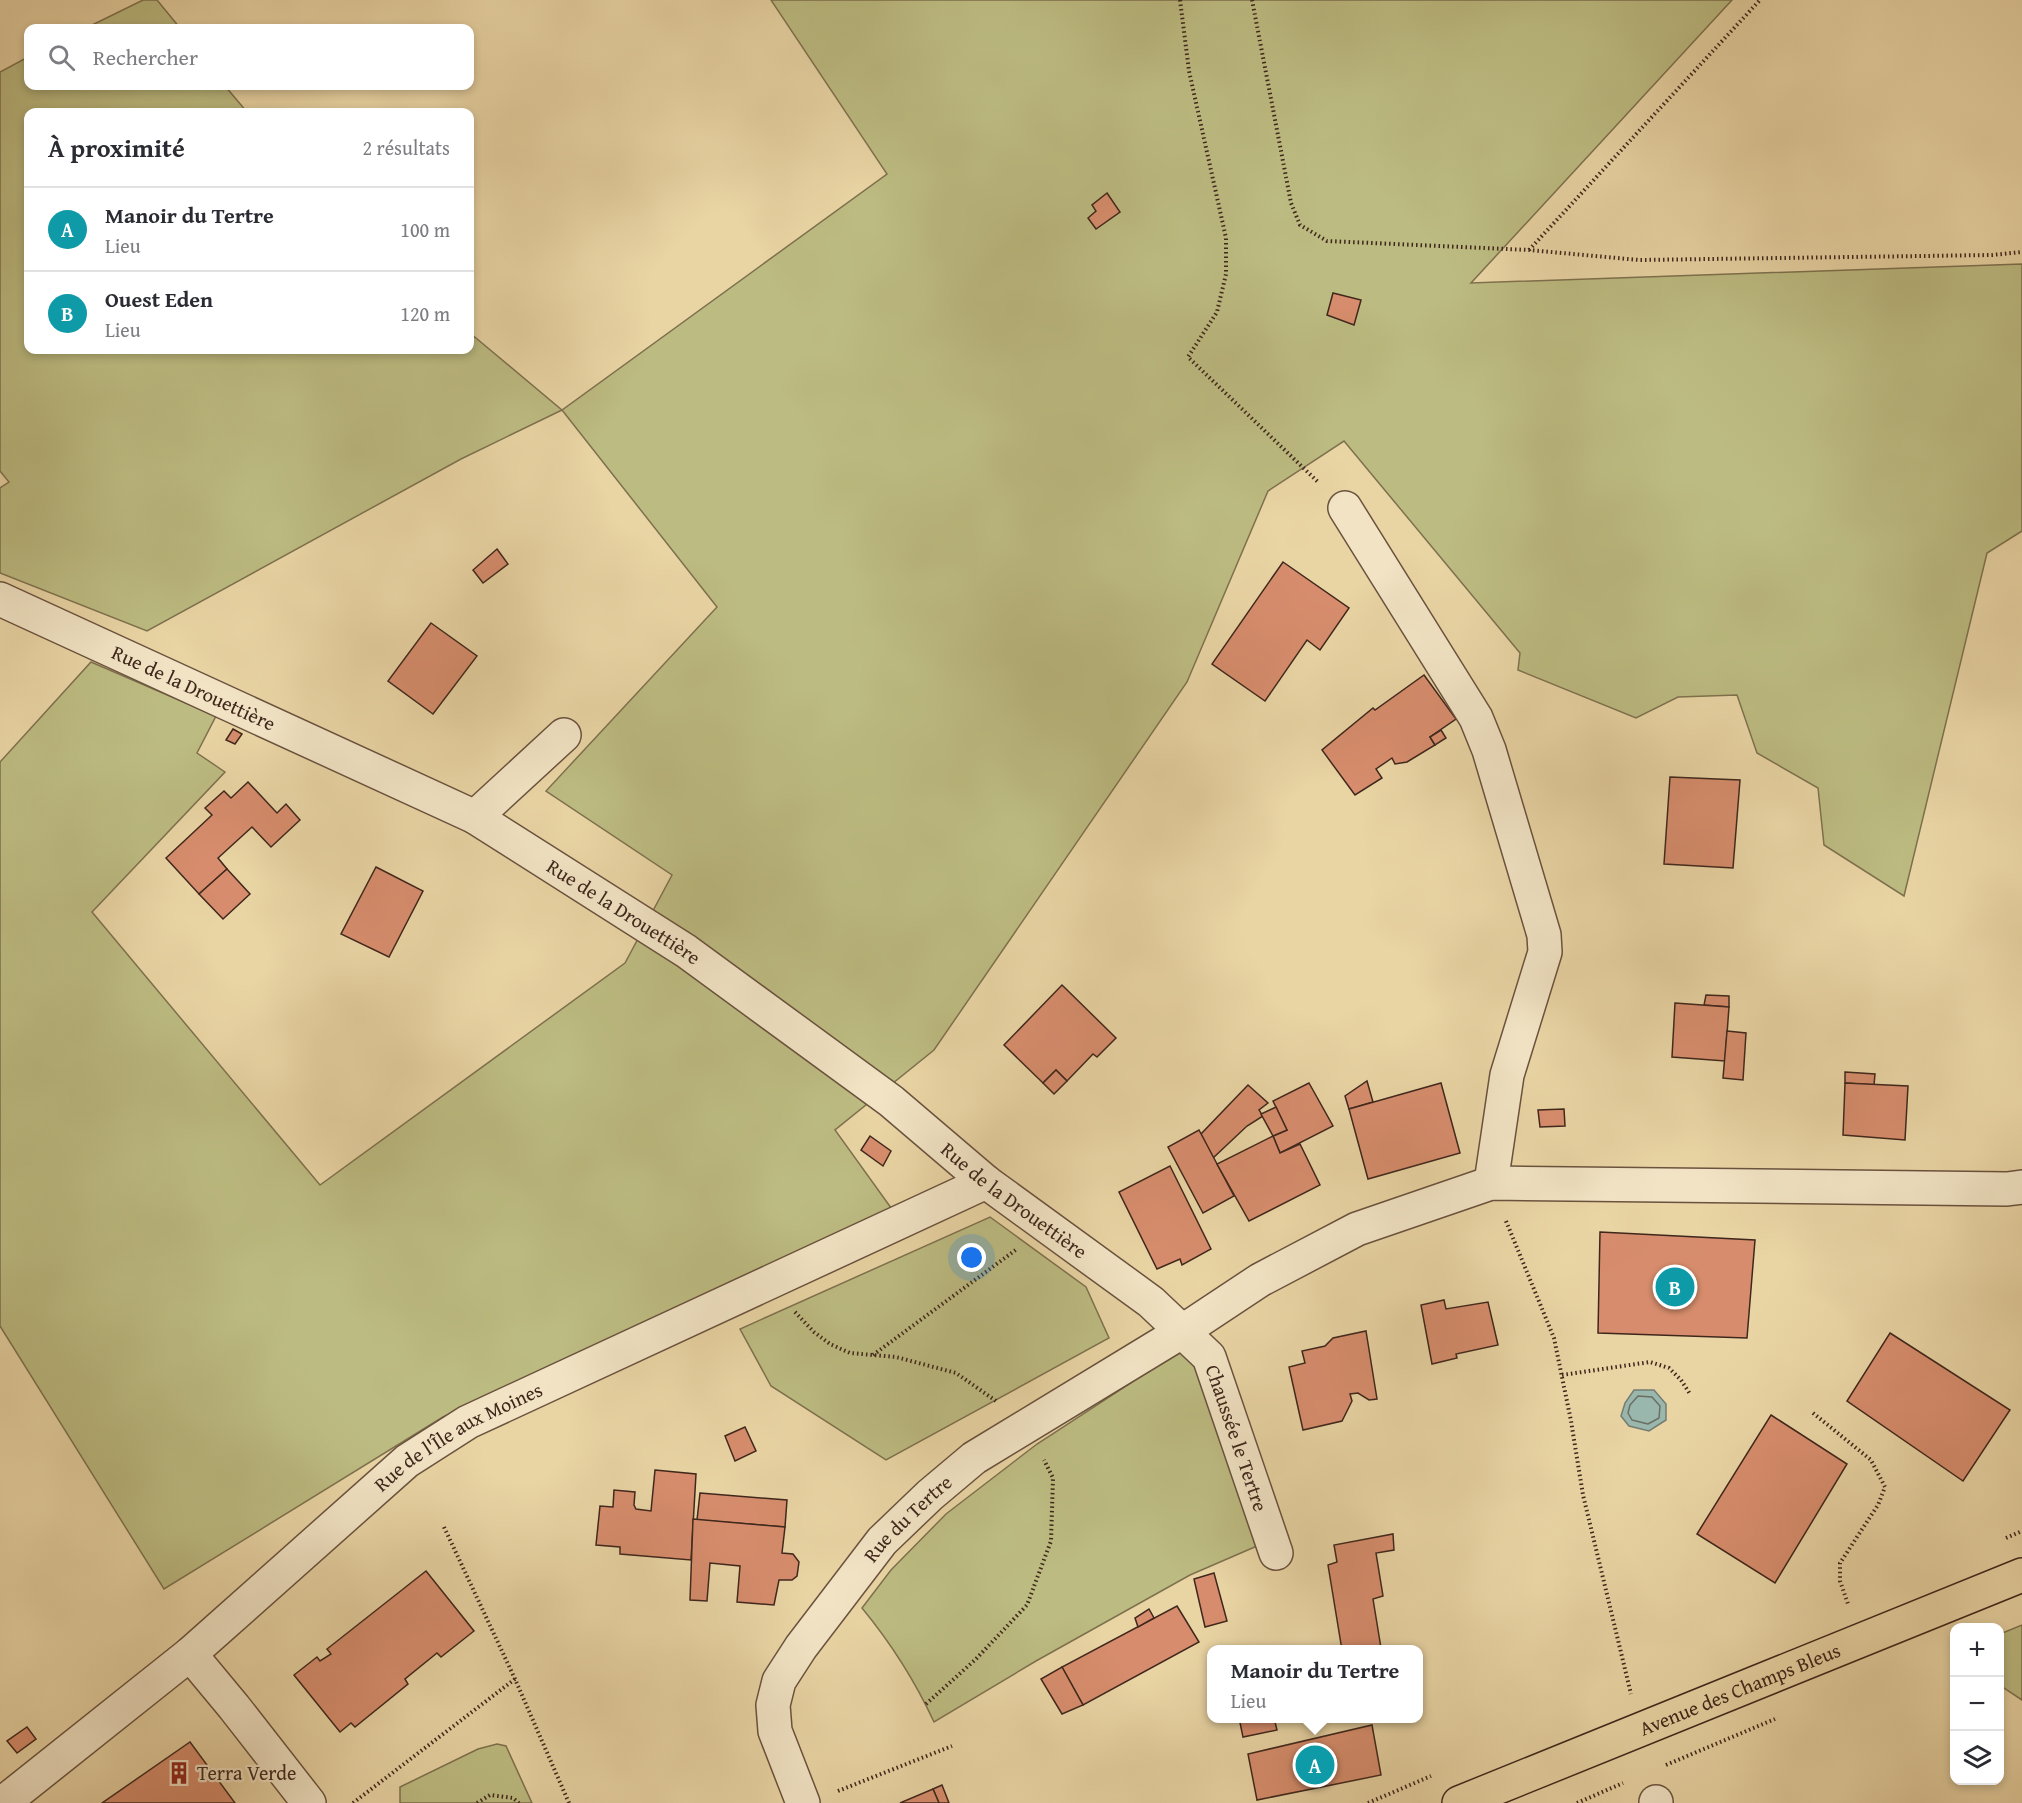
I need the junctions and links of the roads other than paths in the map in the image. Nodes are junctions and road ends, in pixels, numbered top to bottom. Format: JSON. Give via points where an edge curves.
{"nodes":[{"id":1,"x":1345,"y":508,"type":"road end"},
{"id":2,"x":0,"y":599,"type":"edge"},
{"id":3,"x":564,"y":735,"type":"dead end"},
{"id":4,"x":476,"y":817,"type":"junction"},
{"id":5,"x":986,"y":1182,"type":"junction"},
{"id":6,"x":1491,"y":1183,"type":"junction"},
{"id":7,"x":2022,"y":1187,"type":"edge"},
{"id":8,"x":1183,"y":1331,"type":"junction"},
{"id":9,"x":1276,"y":1553,"type":"dead end"},
{"id":10,"x":2022,"y":1575,"type":"edge"},
{"id":11,"x":190,"y":1654,"type":"junction"},
{"id":12,"x":815,"y":1799,"type":"edge"},
{"id":13,"x":3,"y":1803,"type":"edge"},
{"id":14,"x":309,"y":1803,"type":"edge"},
{"id":15,"x":1458,"y":1803,"type":"edge"}],
"edges":[{"from":1,"to":6,"type":"street","via":[[1476,718],[1544,935],[1545,952],[1508,1075]]},
{"from":2,"to":4,"type":"street","name":"Rue de la Drouettière"},
{"from":3,"to":4,"type":"street"},
{"from":4,"to":5,"type":"street","name":"Rue de la Drouettière","via":[[686,951],[891,1101]]},
{"from":5,"to":8,"type":"street","name":"Rue de la Drouettière","via":[[1151,1302]]},
{"from":5,"to":11,"type":"street","name":"Rue de l'Île aux Moines","via":[[468,1422],[407,1461]]},
{"from":6,"to":7,"type":"street","name":"Rue du Tertre"},
{"from":6,"to":8,"type":"street","name":"Rue du Tertre","via":[[1357,1229],[1260,1280]]},
{"from":8,"to":9,"type":"street","name":"Chaussée le Tertre","via":[[1209,1357]]},
{"from":8,"to":12,"type":"street","name":"Rue du Tertre","via":[[974,1458],[882,1541],[779,1681],[773,1705],[775,1731]]},
{"from":10,"to":15,"type":"main road","name":"Avenue des Champs Bleus"},
{"from":11,"to":13,"type":"street","name":"Rue de l'Île aux Moines"},
{"from":11,"to":14,"type":"street"}]}
